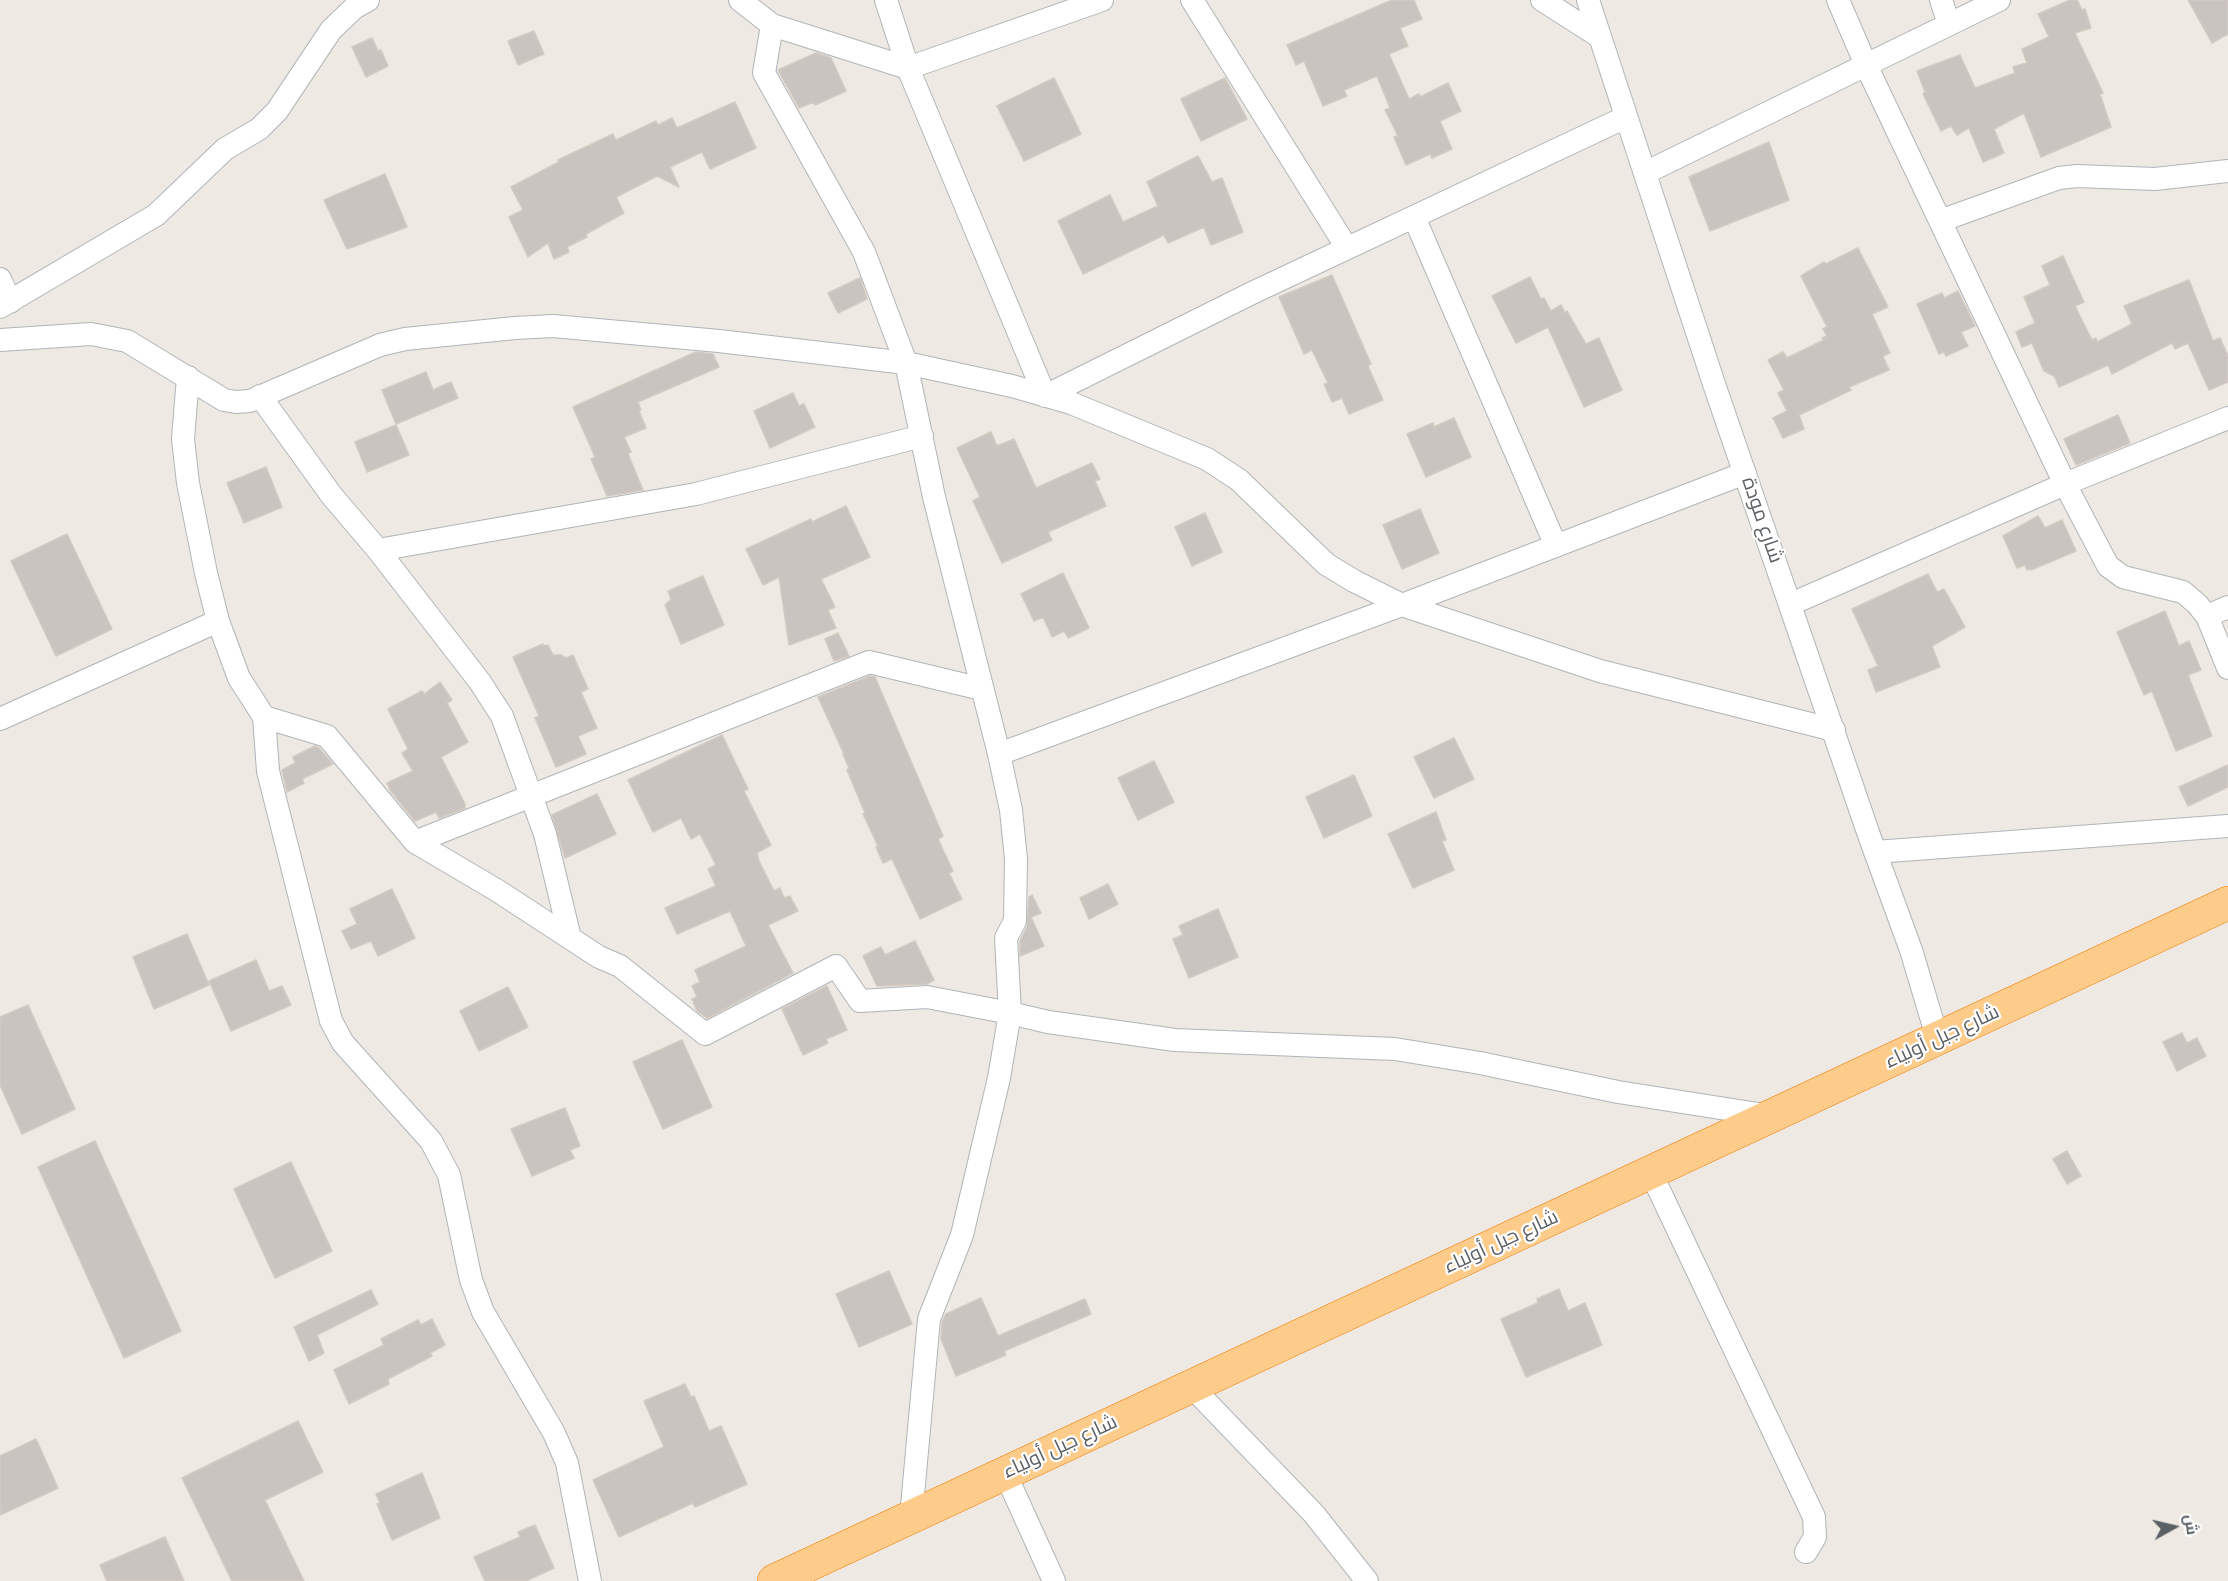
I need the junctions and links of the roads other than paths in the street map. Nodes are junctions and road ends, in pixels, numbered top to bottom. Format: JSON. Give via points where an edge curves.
{"nodes":[{"id":1,"x":368,"y":0,"type":"edge"},
{"id":2,"x":740,"y":0,"type":"edge"},
{"id":3,"x":886,"y":0,"type":"edge"},
{"id":4,"x":1102,"y":0,"type":"edge"},
{"id":5,"x":1192,"y":0,"type":"edge"},
{"id":6,"x":1542,"y":0,"type":"edge"},
{"id":7,"x":1588,"y":0,"type":"edge"},
{"id":8,"x":1838,"y":0,"type":"edge"},
{"id":9,"x":1941,"y":0,"type":"edge"},
{"id":10,"x":1999,"y":0,"type":"edge"},
{"id":11,"x":1949,"y":24,"type":"junction"},
{"id":12,"x":772,"y":25,"type":"junction"},
{"id":13,"x":1600,"y":37,"type":"junction"},
{"id":14,"x":1866,"y":65,"type":"junction"},
{"id":15,"x":908,"y":68,"type":"junction"},
{"id":16,"x":1626,"y":117,"type":"junction"},
{"id":17,"x":2228,"y":171,"type":"edge"},
{"id":18,"x":1644,"y":173,"type":"junction"},
{"id":19,"x":1414,"y":217,"type":"junction"},
{"id":20,"x":1940,"y":221,"type":"junction"},
{"id":21,"x":1347,"y":248,"type":"junction"},
{"id":22,"x":0,"y":279,"type":"edge"},
{"id":23,"x":5,"y":304,"type":"edge"},
{"id":24,"x":0,"y":340,"type":"edge"},
{"id":25,"x":906,"y":363,"type":"junction"},
{"id":26,"x":188,"y":377,"type":"junction"},
{"id":27,"x":261,"y":396,"type":"junction"},
{"id":28,"x":1045,"y":396,"type":"junction"},
{"id":29,"x":2225,"y":427,"type":"edge"},
{"id":30,"x":922,"y":436,"type":"junction"},
{"id":31,"x":1745,"y":473,"type":"junction"},
{"id":32,"x":2065,"y":484,"type":"junction"},
{"id":33,"x":1556,"y":546,"type":"junction"},
{"id":34,"x":378,"y":550,"type":"junction"},
{"id":35,"x":1791,"y":604,"type":"junction"},
{"id":36,"x":1402,"y":605,"type":"junction"},
{"id":37,"x":2228,"y":607,"type":"edge"},
{"id":38,"x":2207,"y":616,"type":"junction"},
{"id":39,"x":218,"y":621,"type":"junction"},
{"id":40,"x":2228,"y":668,"type":"edge"},
{"id":41,"x":982,"y":689,"type":"junction"},
{"id":42,"x":264,"y":717,"type":"junction"},
{"id":43,"x":0,"y":719,"type":"edge"},
{"id":44,"x":1834,"y":730,"type":"junction"},
{"id":45,"x":999,"y":754,"type":"junction"},
{"id":46,"x":531,"y":796,"type":"junction"},
{"id":47,"x":2228,"y":826,"type":"edge"},
{"id":48,"x":415,"y":842,"type":"junction"},
{"id":49,"x":1875,"y":852,"type":"junction"},
{"id":50,"x":2228,"y":903,"type":"edge"},
{"id":51,"x":570,"y":938,"type":"junction"},
{"id":52,"x":1010,"y":1012,"type":"junction"},
{"id":53,"x":1938,"y":1040,"type":"junction"},
{"id":54,"x":1771,"y":1117,"type":"junction"},
{"id":55,"x":1651,"y":1173,"type":"junction"},
{"id":56,"x":1192,"y":1387,"type":"junction"},
{"id":57,"x":1005,"y":1473,"type":"junction"},
{"id":58,"x":911,"y":1517,"type":"junction"},
{"id":59,"x":1806,"y":1552,"type":"dead end"},
{"id":60,"x":590,"y":1581,"type":"edge"},
{"id":61,"x":774,"y":1581,"type":"edge"},
{"id":62,"x":1054,"y":1581,"type":"edge"},
{"id":63,"x":1367,"y":1581,"type":"edge"}],
"edges":[{"from":1,"to":23,"type":"street","via":[[331,30],[277,111],[259,129],[225,149],[156,215]]},
{"from":2,"to":12,"type":"street"},
{"from":3,"to":15,"type":"street"},
{"from":4,"to":15,"type":"street"},
{"from":5,"to":21,"type":"street"},
{"from":6,"to":13,"type":"street"},
{"from":7,"to":13,"type":"street","name":"شارع مودة"},
{"from":8,"to":14,"type":"street"},
{"from":9,"to":11,"type":"street"},
{"from":10,"to":11,"type":"street"},
{"from":11,"to":14,"type":"street"},
{"from":12,"to":15,"type":"street"},
{"from":12,"to":25,"type":"street","via":[[764,73],[864,252]]},
{"from":13,"to":16,"type":"street","name":"شارع مودة"},
{"from":14,"to":18,"type":"street"},
{"from":14,"to":20,"type":"street"},
{"from":15,"to":28,"type":"street"},
{"from":16,"to":18,"type":"street","name":"شارع مودة"},
{"from":16,"to":19,"type":"street"},
{"from":17,"to":20,"type":"street","via":[[2155,179],[2059,178]]},
{"from":18,"to":31,"type":"street","name":"شارع مودة"},
{"from":19,"to":21,"type":"street"},
{"from":19,"to":33,"type":"street"},
{"from":20,"to":32,"type":"street"},
{"from":21,"to":28,"type":"street"},
{"from":22,"to":23,"type":"street"},
{"from":24,"to":26,"type":"street","via":[[108,336],[127,340]]},
{"from":25,"to":27,"type":"street","via":[[553,326],[405,339],[380,345]]},
{"from":25,"to":28,"type":"street"},
{"from":25,"to":30,"type":"street"},
{"from":26,"to":27,"type":"street","via":[[224,400],[243,402]]},
{"from":26,"to":39,"type":"street","via":[[183,439],[188,483]]},
{"from":27,"to":34,"type":"street","via":[[332,496]]},
{"from":28,"to":36,"type":"street","via":[[1207,459],[1239,480],[1326,564]]},
{"from":29,"to":32,"type":"street"},
{"from":30,"to":34,"type":"street","via":[[696,494]]},
{"from":30,"to":41,"type":"street"},
{"from":31,"to":33,"type":"street"},
{"from":31,"to":35,"type":"street","name":"شارع مودة"},
{"from":32,"to":35,"type":"street"},
{"from":32,"to":38,"type":"street","via":[[2108,566],[2123,577],[2183,592]]},
{"from":33,"to":36,"type":"street"},
{"from":34,"to":46,"type":"street","via":[[502,716]]},
{"from":35,"to":44,"type":"street","name":"شارع مودة"},
{"from":36,"to":44,"type":"street","via":[[1600,671]]},
{"from":36,"to":45,"type":"street"},
{"from":37,"to":38,"type":"street"},
{"from":38,"to":40,"type":"street"},
{"from":39,"to":42,"type":"street","via":[[239,678]]},
{"from":39,"to":43,"type":"street"},
{"from":41,"to":45,"type":"street"},
{"from":41,"to":46,"type":"street","via":[[869,662]]},
{"from":42,"to":48,"type":"street","via":[[327,736]]},
{"from":42,"to":60,"type":"street","via":[[268,771],[331,1021],[343,1043],[431,1142],[449,1175],[471,1280],[483,1312],[554,1433],[567,1463]]},
{"from":44,"to":49,"type":"street","name":"شارع مودة"},
{"from":45,"to":52,"type":"street","via":[[1016,860],[1015,921],[1006,938]]},
{"from":46,"to":48,"type":"street"},
{"from":46,"to":51,"type":"street","via":[[545,834]]},
{"from":47,"to":49,"type":"street"},
{"from":48,"to":51,"type":"street"},
{"from":49,"to":53,"type":"street","name":"شارع مودة"},
{"from":50,"to":53,"type":"highway","name":"شارع جبل أولياء"},
{"from":51,"to":52,"type":"street","via":[[620,966],[705,1034],[836,966],[860,1001],[927,997]]},
{"from":52,"to":54,"type":"street","via":[[1048,1022],[1175,1040],[1395,1049]]},
{"from":52,"to":58,"type":"street","via":[[999,1078],[962,1234],[929,1319]]},
{"from":53,"to":54,"type":"highway","name":"شارع جبل أولياء"},
{"from":54,"to":55,"type":"highway","name":"شارع جبل أولياء"},
{"from":55,"to":56,"type":"highway","name":"شارع جبل أولياء"},
{"from":55,"to":59,"type":"street","via":[[1814,1516],[1815,1537]]},
{"from":56,"to":57,"type":"highway","name":"شارع جبل أولياء"},
{"from":56,"to":63,"type":"street","via":[[1314,1514]]},
{"from":57,"to":58,"type":"highway","name":"شارع جبل أولياء"},
{"from":57,"to":62,"type":"street"},
{"from":58,"to":61,"type":"highway","name":"شارع جبل أولياء"}]}
